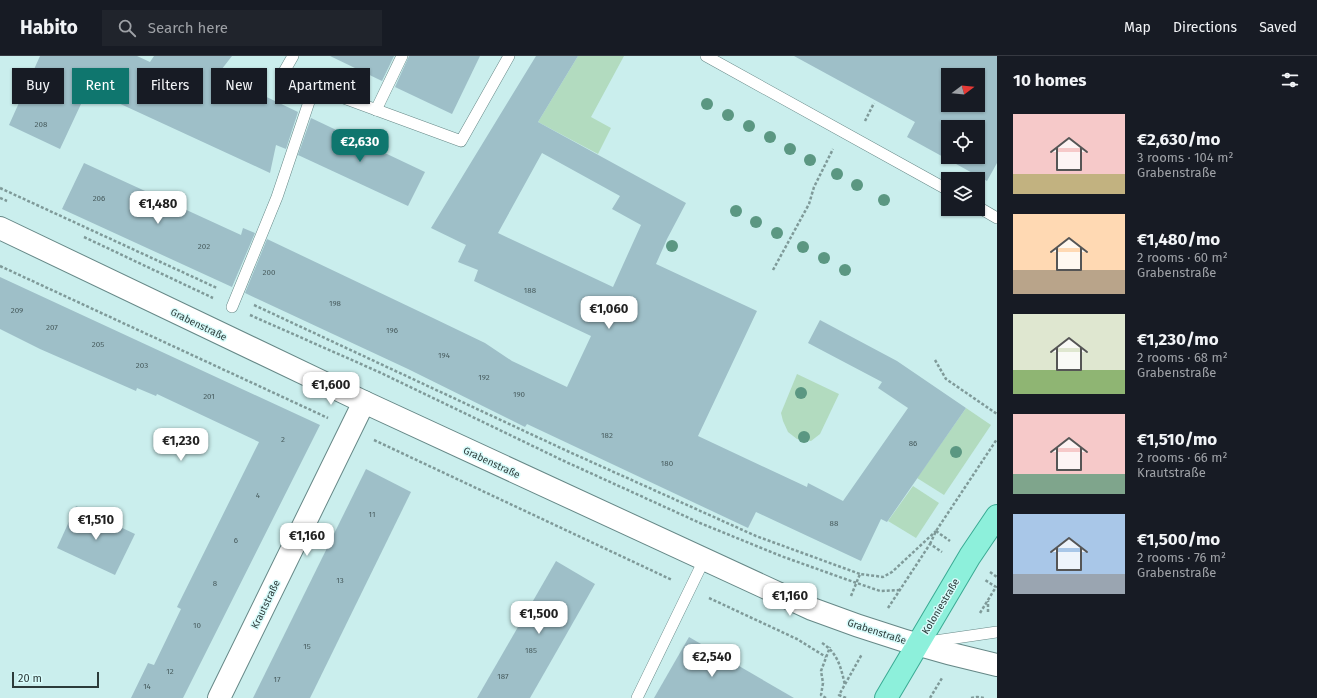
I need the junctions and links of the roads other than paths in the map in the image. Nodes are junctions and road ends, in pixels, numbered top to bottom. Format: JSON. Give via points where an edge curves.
{"nodes":[{"id":1,"x":293,"y":56,"type":"edge"},
{"id":2,"x":402,"y":56,"type":"edge"},
{"id":3,"x":509,"y":56,"type":"edge"},
{"id":4,"x":706,"y":56,"type":"edge"},
{"id":5,"x":287,"y":68,"type":"edge"},
{"id":6,"x":308,"y":104,"type":"edge"},
{"id":7,"x":360,"y":104,"type":"edge"},
{"id":8,"x":376,"y":110,"type":"junction"},
{"id":9,"x":941,"y":186,"type":"edge"},
{"id":10,"x":985,"y":211,"type":"edge"},
{"id":11,"x":997,"y":218,"type":"edge"},
{"id":12,"x":0,"y":228,"type":"edge"},
{"id":13,"x":232,"y":307,"type":"road end"},
{"id":14,"x":364,"y":402,"type":"junction"},
{"id":15,"x":997,"y":516,"type":"edge"},
{"id":16,"x":704,"y":560,"type":"junction"},
{"id":17,"x":997,"y":632,"type":"edge"},
{"id":18,"x":918,"y":644,"type":"junction"},
{"id":19,"x":997,"y":665,"type":"edge"},
{"id":20,"x":219,"y":698,"type":"edge"},
{"id":21,"x":638,"y":698,"type":"edge"},
{"id":22,"x":886,"y":698,"type":"edge"}],
"edges":[{"from":1,"to":5,"type":"lane"},
{"from":2,"to":8,"type":"lane"},
{"from":3,"to":8,"type":"lane","via":[[461,141]]},
{"from":4,"to":9,"type":"lane"},
{"from":6,"to":13,"type":"lane","via":[[277,197]]},
{"from":7,"to":8,"type":"lane"},
{"from":10,"to":11,"type":"lane"},
{"from":12,"to":14,"type":"street","name":"Grabenstraße"},
{"from":14,"to":16,"type":"street","name":"Grabenstraße"},
{"from":14,"to":20,"type":"street","name":"Krautstraße"},
{"from":15,"to":18,"type":"main road","name":"Koloniestraße"},
{"from":16,"to":18,"type":"street","name":"Grabenstraße","via":[[812,609]]},
{"from":16,"to":21,"type":"lane"},
{"from":17,"to":18,"type":"lane"},
{"from":18,"to":19,"type":"street","name":"Grabenstraße","via":[[955,656]]},
{"from":18,"to":22,"type":"main road","name":"Koloniestraße"}]}
